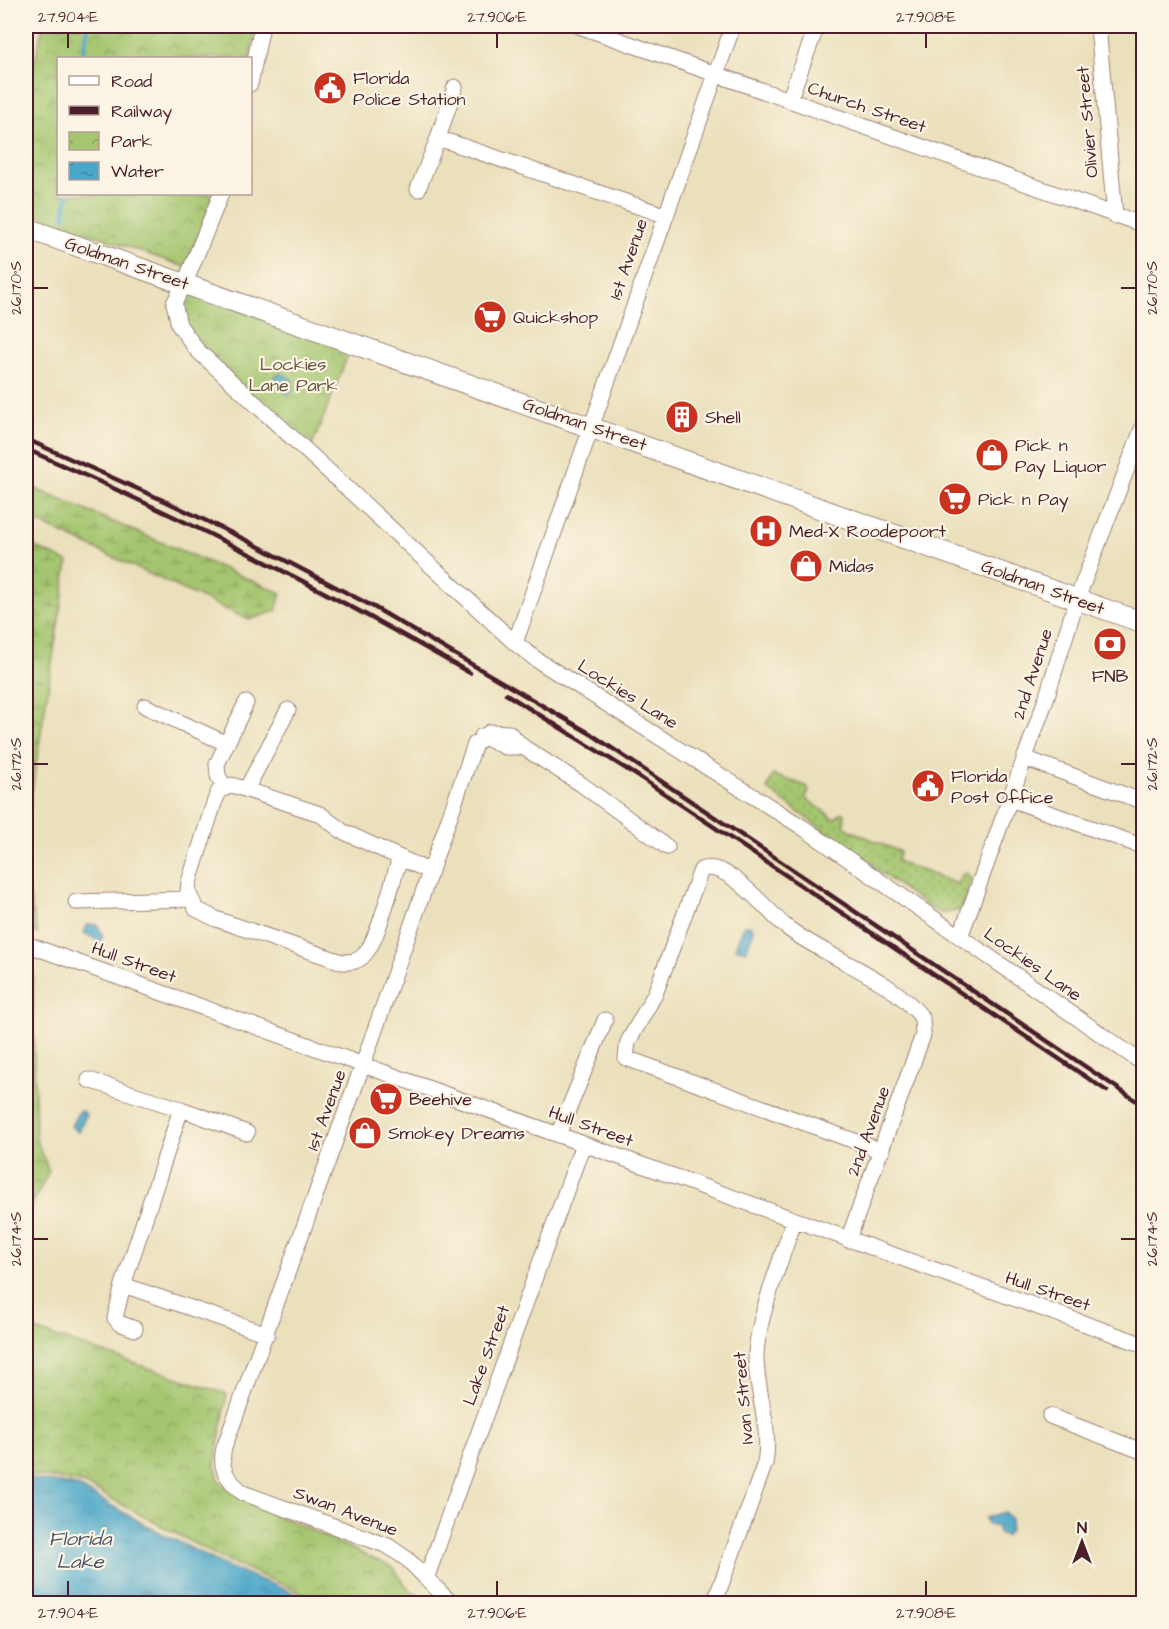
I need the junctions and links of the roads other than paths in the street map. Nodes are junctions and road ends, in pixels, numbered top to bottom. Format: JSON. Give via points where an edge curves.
{"nodes":[{"id":1,"x":262,"y":26,"type":"edge"},
{"id":2,"x":579,"y":26,"type":"edge"},
{"id":3,"x":732,"y":26,"type":"edge"},
{"id":4,"x":817,"y":26,"type":"edge"},
{"id":5,"x":1098,"y":26,"type":"edge"},
{"id":6,"x":252,"y":74,"type":"edge"},
{"id":7,"x":715,"y":74,"type":"junction"},
{"id":8,"x":455,"y":87,"type":"dead end"},
{"id":9,"x":789,"y":100,"type":"junction"},
{"id":10,"x":438,"y":138,"type":"junction"},
{"id":11,"x":418,"y":189,"type":"dead end"},
{"id":12,"x":221,"y":195,"type":"edge"},
{"id":13,"x":664,"y":215,"type":"junction"},
{"id":14,"x":1115,"y":216,"type":"junction"},
{"id":15,"x":1143,"y":225,"type":"edge"},
{"id":16,"x":26,"y":228,"type":"edge"},
{"id":17,"x":185,"y":283,"type":"junction"},
{"id":18,"x":1143,"y":424,"type":"edge"},
{"id":19,"x":590,"y":426,"type":"junction"},
{"id":20,"x":1141,"y":442,"type":"edge"},
{"id":21,"x":1077,"y":599,"type":"junction"},
{"id":22,"x":1143,"y":623,"type":"edge"},
{"id":23,"x":515,"y":643,"type":"junction"},
{"id":24,"x":246,"y":703,"type":"dead end"},
{"id":25,"x":145,"y":706,"type":"dead end"},
{"id":26,"x":288,"y":710,"type":"dead end"},
{"id":27,"x":225,"y":743,"type":"junction"},
{"id":28,"x":1024,"y":758,"type":"junction"},
{"id":29,"x":225,"y":787,"type":"junction"},
{"id":30,"x":247,"y":789,"type":"junction"},
{"id":31,"x":1010,"y":799,"type":"junction"},
{"id":32,"x":1143,"y":802,"type":"edge"},
{"id":33,"x":668,"y":847,"type":"dead end"},
{"id":34,"x":1143,"y":847,"type":"edge"},
{"id":35,"x":400,"y":858,"type":"junction"},
{"id":36,"x":431,"y":872,"type":"junction"},
{"id":37,"x":190,"y":899,"type":"junction"},
{"id":38,"x":76,"y":902,"type":"dead end"},
{"id":39,"x":960,"y":937,"type":"junction"},
{"id":40,"x":26,"y":944,"type":"edge"},
{"id":41,"x":605,"y":1020,"type":"dead end"},
{"id":42,"x":363,"y":1064,"type":"junction"},
{"id":43,"x":1143,"y":1064,"type":"edge"},
{"id":44,"x":89,"y":1080,"type":"dead end"},
{"id":45,"x":181,"y":1109,"type":"junction"},
{"id":46,"x":248,"y":1133,"type":"dead end"},
{"id":47,"x":558,"y":1135,"type":"junction"},
{"id":48,"x":583,"y":1144,"type":"junction"},
{"id":49,"x":882,"y":1151,"type":"junction"},
{"id":50,"x":795,"y":1220,"type":"junction"},
{"id":51,"x":848,"y":1240,"type":"junction"},
{"id":52,"x":123,"y":1285,"type":"junction"},
{"id":53,"x":135,"y":1329,"type":"dead end"},
{"id":54,"x":267,"y":1334,"type":"junction"},
{"id":55,"x":1143,"y":1345,"type":"edge"},
{"id":56,"x":1050,"y":1416,"type":"dead end"},
{"id":57,"x":1143,"y":1452,"type":"edge"},
{"id":58,"x":243,"y":1493,"type":"joint"},
{"id":59,"x":426,"y":1579,"type":"junction"},
{"id":60,"x":452,"y":1604,"type":"edge"},
{"id":61,"x":714,"y":1604,"type":"edge"}],
"edges":[{"from":1,"to":6,"type":"street"},
{"from":2,"to":7,"type":"street","name":"Church Street"},
{"from":3,"to":7,"type":"street","name":"1st Avenue"},
{"from":4,"to":9,"type":"street"},
{"from":5,"to":14,"type":"street","name":"Olivier Street"},
{"from":7,"to":9,"type":"street","name":"Church Street"},
{"from":7,"to":13,"type":"street","name":"1st Avenue"},
{"from":8,"to":10,"type":"street"},
{"from":9,"to":14,"type":"street","name":"Church Street"},
{"from":10,"to":11,"type":"street"},
{"from":10,"to":13,"type":"street"},
{"from":12,"to":17,"type":"street"},
{"from":13,"to":19,"type":"street","name":"1st Avenue"},
{"from":14,"to":15,"type":"street","name":"Church Street"},
{"from":16,"to":17,"type":"street","name":"Goldman Street"},
{"from":17,"to":19,"type":"street","name":"Goldman Street"},
{"from":17,"to":23,"type":"street","name":"Lockies Lane","via":[[176,296],[174,309],[179,325],[197,350]]},
{"from":18,"to":20,"type":"street","name":"2nd Avenue"},
{"from":19,"to":21,"type":"street","name":"Goldman Street"},
{"from":19,"to":23,"type":"street","name":"1st Avenue"},
{"from":20,"to":21,"type":"street","name":"2nd Avenue"},
{"from":21,"to":22,"type":"street","name":"Goldman Street"},
{"from":21,"to":28,"type":"street","name":"2nd Avenue"},
{"from":23,"to":39,"type":"street","name":"Lockies Lane","via":[[802,827]]},
{"from":24,"to":27,"type":"street"},
{"from":25,"to":27,"type":"street"},
{"from":26,"to":30,"type":"street"},
{"from":27,"to":29,"type":"street","via":[[217,771]]},
{"from":28,"to":31,"type":"street","name":"2nd Avenue"},
{"from":28,"to":32,"type":"street"},
{"from":29,"to":30,"type":"street"},
{"from":29,"to":37,"type":"street","via":[[214,803],[189,882]]},
{"from":30,"to":35,"type":"street","via":[[320,814],[342,831]]},
{"from":31,"to":34,"type":"street"},
{"from":31,"to":39,"type":"street","name":"2nd Avenue"},
{"from":33,"to":36,"type":"street","name":"1st Avenue","via":[[523,747],[505,747],[482,736],[475,744]]},
{"from":35,"to":36,"type":"street"},
{"from":35,"to":37,"type":"street","via":[[373,938],[357,961],[342,962],[216,919],[195,909]]},
{"from":36,"to":42,"type":"street","name":"1st Avenue"},
{"from":37,"to":38,"type":"street"},
{"from":39,"to":43,"type":"street","name":"Lockies Lane"},
{"from":40,"to":42,"type":"street","name":"Hull Street"},
{"from":41,"to":47,"type":"street"},
{"from":42,"to":47,"type":"street","name":"Hull Street"},
{"from":42,"to":54,"type":"street","name":"1st Avenue"},
{"from":44,"to":45,"type":"street"},
{"from":45,"to":46,"type":"street"},
{"from":45,"to":52,"type":"street"},
{"from":47,"to":48,"type":"street","name":"Hull Street"},
{"from":48,"to":50,"type":"street","name":"Hull Street"},
{"from":48,"to":59,"type":"street","name":"Lake Street"},
{"from":49,"to":49,"type":"street","name":"2nd Avenue","via":[[923,1035],[922,1018],[901,997],[792,931],[724,873],[709,868],[701,870],[655,994],[628,1042],[626,1058]]},
{"from":49,"to":51,"type":"street","name":"2nd Avenue"},
{"from":50,"to":51,"type":"street","name":"Hull Street"},
{"from":50,"to":61,"type":"street","name":"Ivan Street","via":[[756,1353],[768,1431],[765,1463]]},
{"from":51,"to":55,"type":"street","name":"Hull Street"},
{"from":52,"to":53,"type":"street","via":[[115,1318]]},
{"from":52,"to":54,"type":"street"},
{"from":54,"to":58,"type":"street","name":"1st Avenue","via":[[221,1461],[228,1480]]},
{"from":56,"to":57,"type":"street"},
{"from":58,"to":59,"type":"street","name":"Swan Avenue","via":[[388,1546]]},
{"from":59,"to":60,"type":"street","name":"Swan Avenue"}]}
